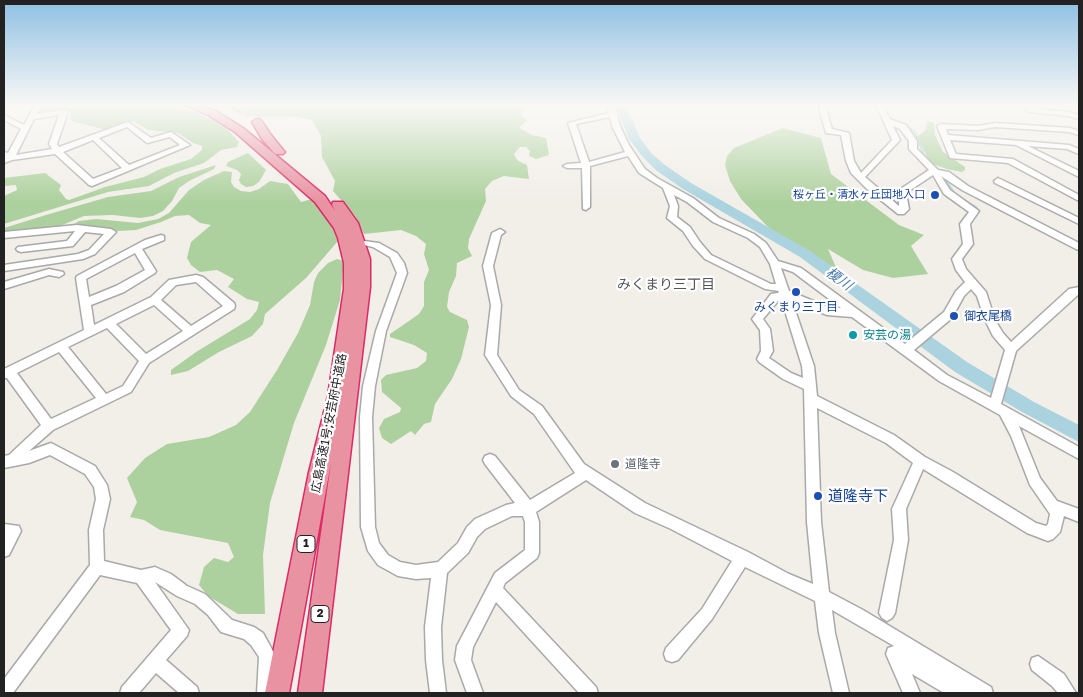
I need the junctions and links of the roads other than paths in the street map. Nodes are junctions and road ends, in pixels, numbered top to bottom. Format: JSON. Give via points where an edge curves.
{"nodes":[{"id":1,"x":94,"y":137,"type":"edge"},
{"id":2,"x":946,"y":137,"type":"edge"},
{"id":3,"x":20,"y":138,"type":"edge"},
{"id":4,"x":55,"y":138,"type":"edge"},
{"id":5,"x":93,"y":138,"type":"edge"},
{"id":6,"x":146,"y":138,"type":"edge"},
{"id":7,"x":160,"y":138,"type":"edge"},
{"id":8,"x":176,"y":138,"type":"edge"},
{"id":9,"x":249,"y":138,"type":"tunnel mouth"},
{"id":10,"x":268,"y":138,"type":"tunnel mouth"},
{"id":11,"x":577,"y":138,"type":"edge"},
{"id":12,"x":622,"y":138,"type":"edge"},
{"id":13,"x":846,"y":138,"type":"edge"},
{"id":14,"x":895,"y":138,"type":"edge"},
{"id":15,"x":911,"y":138,"type":"edge"},
{"id":16,"x":952,"y":138,"type":"edge"},
{"id":17,"x":1079,"y":141,"type":"edge"},
{"id":18,"x":1016,"y":143,"type":"junction"},
{"id":19,"x":1069,"y":147,"type":"junction"},
{"id":20,"x":57,"y":151,"type":"junction"},
{"id":21,"x":1079,"y":152,"type":"edge"},
{"id":22,"x":630,"y":153,"type":"junction"},
{"id":23,"x":6,"y":158,"type":"edge"},
{"id":24,"x":586,"y":165,"type":"junction"},
{"id":25,"x":566,"y":166,"type":"dead end"},
{"id":26,"x":127,"y":168,"type":"junction"},
{"id":27,"x":935,"y":172,"type":"junction"},
{"id":28,"x":1079,"y":174,"type":"edge"},
{"id":29,"x":860,"y":178,"type":"junction"},
{"id":30,"x":998,"y":181,"type":"dead end"},
{"id":31,"x":666,"y":186,"type":"junction"},
{"id":32,"x":316,"y":189,"type":"junction"},
{"id":33,"x":1079,"y":198,"type":"edge"},
{"id":34,"x":586,"y":207,"type":"dead end"},
{"id":35,"x":1079,"y":209,"type":"edge"},
{"id":36,"x":1070,"y":216,"type":"junction"},
{"id":37,"x":1079,"y":221,"type":"edge"},
{"id":38,"x":82,"y":229,"type":"junction"},
{"id":39,"x":500,"y":232,"type":"dead end"},
{"id":40,"x":4,"y":235,"type":"edge"},
{"id":41,"x":161,"y":238,"type":"dead end"},
{"id":42,"x":1079,"y":247,"type":"edge"},
{"id":43,"x":136,"y":248,"type":"junction"},
{"id":44,"x":22,"y":250,"type":"dead end"},
{"id":45,"x":360,"y":255,"type":"junction"},
{"id":46,"x":775,"y":264,"type":"junction"},
{"id":47,"x":4,"y":268,"type":"edge"},
{"id":48,"x":59,"y":274,"type":"dead end"},
{"id":49,"x":971,"y":282,"type":"junction"},
{"id":50,"x":4,"y":285,"type":"edge"},
{"id":51,"x":1079,"y":290,"type":"edge"},
{"id":52,"x":783,"y":292,"type":"junction"},
{"id":53,"x":155,"y":300,"type":"junction"},
{"id":54,"x":85,"y":303,"type":"junction"},
{"id":55,"x":857,"y":313,"type":"junction"},
{"id":56,"x":109,"y":323,"type":"junction"},
{"id":57,"x":190,"y":331,"type":"junction"},
{"id":58,"x":90,"y":332,"type":"junction"},
{"id":59,"x":61,"y":346,"type":"junction"},
{"id":60,"x":1011,"y":349,"type":"junction"},
{"id":61,"x":905,"y":351,"type":"junction"},
{"id":62,"x":145,"y":360,"type":"junction"},
{"id":63,"x":6,"y":372,"type":"edge"},
{"id":64,"x":811,"y":393,"type":"junction"},
{"id":65,"x":104,"y":400,"type":"junction"},
{"id":66,"x":999,"y":410,"type":"junction"},
{"id":67,"x":49,"y":426,"type":"junction"},
{"id":68,"x":1079,"y":454,"type":"edge"},
{"id":69,"x":490,"y":460,"type":"dead end"},
{"id":70,"x":8,"y":461,"type":"edge"},
{"id":71,"x":920,"y":461,"type":"junction"},
{"id":72,"x":586,"y":473,"type":"junction"},
{"id":73,"x":528,"y":509,"type":"junction"},
{"id":74,"x":1056,"y":511,"type":"junction"},
{"id":75,"x":1079,"y":516,"type":"edge"},
{"id":76,"x":4,"y":531,"type":"edge"},
{"id":77,"x":331,"y":535,"type":"junction"},
{"id":78,"x":4,"y":550,"type":"edge"},
{"id":79,"x":743,"y":557,"type":"junction"},
{"id":80,"x":97,"y":567,"type":"junction"},
{"id":81,"x":441,"y":569,"type":"junction"},
{"id":82,"x":141,"y":577,"type":"junction"},
{"id":83,"x":494,"y":590,"type":"junction"},
{"id":84,"x":822,"y":596,"type":"junction"},
{"id":85,"x":887,"y":613,"type":"dead end"},
{"id":86,"x":672,"y":654,"type":"dead end"},
{"id":87,"x":156,"y":661,"type":"junction"},
{"id":88,"x":1038,"y":664,"type":"dead end"},
{"id":89,"x":4,"y":692,"type":"edge"},
{"id":90,"x":979,"y":692,"type":"edge"},
{"id":91,"x":128,"y":693,"type":"edge"},
{"id":92,"x":191,"y":693,"type":"edge"},
{"id":93,"x":265,"y":693,"type":"edge"},
{"id":94,"x":277,"y":693,"type":"edge"},
{"id":95,"x":310,"y":693,"type":"edge"},
{"id":96,"x":317,"y":693,"type":"edge"},
{"id":97,"x":438,"y":693,"type":"edge"},
{"id":98,"x":475,"y":693,"type":"edge"},
{"id":99,"x":590,"y":693,"type":"edge"},
{"id":100,"x":841,"y":693,"type":"edge"},
{"id":101,"x":912,"y":693,"type":"edge"},
{"id":102,"x":960,"y":693,"type":"edge"},
{"id":103,"x":1068,"y":693,"type":"edge"}],
"edges":[{"from":1,"to":26,"type":"street"},
{"from":2,"to":33,"type":"street","via":[[953,156],[1010,161]]},
{"from":3,"to":23,"type":"street"},
{"from":4,"to":20,"type":"street","via":[[53,144]]},
{"from":5,"to":20,"type":"street"},
{"from":6,"to":7,"type":"street","via":[[150,141]]},
{"from":8,"to":26,"type":"street","via":[[186,145]]},
{"from":9,"to":32,"type":"highway","name":"広島高速1号;安芸府中道路","number":"1"},
{"from":10,"to":32,"type":"highway","name":"広島高速1号;安芸府中道路","number":"1"},
{"from":11,"to":24,"type":"street"},
{"from":12,"to":22,"type":"street"},
{"from":13,"to":29,"type":"street","via":[[850,161]]},
{"from":14,"to":29,"type":"street","via":[[889,149]]},
{"from":15,"to":27,"type":"street","via":[[913,149]]},
{"from":16,"to":18,"type":"street"},
{"from":17,"to":19,"type":"street"},
{"from":18,"to":19,"type":"street"},
{"from":18,"to":28,"type":"street"},
{"from":19,"to":21,"type":"street"},
{"from":20,"to":23,"type":"street"},
{"from":20,"to":26,"type":"street","via":[[92,183]]},
{"from":22,"to":24,"type":"street"},
{"from":22,"to":31,"type":"street","via":[[642,171]]},
{"from":24,"to":25,"type":"street"},
{"from":24,"to":34,"type":"street"},
{"from":27,"to":29,"type":"street","via":[[928,173],[902,192],[904,209],[901,212]]},
{"from":27,"to":42,"type":"street","via":[[946,174],[965,188]]},
{"from":27,"to":49,"type":"street","via":[[948,192],[974,211],[965,224],[968,244],[958,259],[961,270]]},
{"from":30,"to":36,"type":"street"},
{"from":31,"to":46,"type":"street","via":[[716,220],[764,245]]},
{"from":31,"to":52,"type":"street","via":[[674,206],[672,218],[687,229],[708,257]]},
{"from":32,"to":45,"type":"highway","name":"広島高速1号;安芸府中道路","number":"1","via":[[340,227],[349,250]]},
{"from":35,"to":36,"type":"street"},
{"from":36,"to":37,"type":"street"},
{"from":38,"to":40,"type":"street"},
{"from":38,"to":44,"type":"street","via":[[70,244]]},
{"from":38,"to":47,"type":"street","via":[[111,232],[92,252],[80,257]]},
{"from":39,"to":72,"type":"street","via":[[488,266],[496,305],[491,355],[515,393],[538,410],[579,468]]},
{"from":41,"to":43,"type":"street"},
{"from":43,"to":54,"type":"street","via":[[81,278]]},
{"from":43,"to":54,"type":"street","via":[[151,271],[120,289]]},
{"from":45,"to":77,"type":"highway","name":"広島高速1号;安芸府中道路","number":"1","via":[[363,287],[360,317]]},
{"from":45,"to":81,"type":"street","via":[[376,246],[394,255],[402,273],[381,331],[369,386],[366,417],[368,527],[373,546],[383,560],[398,570]]},
{"from":45,"to":94,"type":"highway","name":"広島高速1号;安芸府中道路","number":"1","via":[[351,290],[337,396],[319,472]]},
{"from":46,"to":52,"type":"street"},
{"from":46,"to":55,"type":"street","via":[[797,270]]},
{"from":48,"to":50,"type":"street","via":[[49,272]]},
{"from":49,"to":60,"type":"street","via":[[982,295],[999,336]]},
{"from":49,"to":61,"type":"street","via":[[948,314]]},
{"from":51,"to":60,"type":"street"},
{"from":52,"to":55,"type":"street","via":[[827,311]]},
{"from":52,"to":64,"type":"street","via":[[808,366]]},
{"from":52,"to":64,"type":"street","via":[[757,319],[765,329],[767,351],[763,359]]},
{"from":53,"to":56,"type":"street"},
{"from":53,"to":57,"type":"street"},
{"from":53,"to":57,"type":"street","via":[[173,282],[196,278],[230,306]]},
{"from":54,"to":58,"type":"street"},
{"from":55,"to":61,"type":"street"},
{"from":56,"to":58,"type":"street"},
{"from":56,"to":62,"type":"street"},
{"from":57,"to":62,"type":"street"},
{"from":58,"to":59,"type":"street"},
{"from":59,"to":63,"type":"street"},
{"from":59,"to":65,"type":"street"},
{"from":60,"to":66,"type":"street"},
{"from":61,"to":66,"type":"street","via":[[943,378]]},
{"from":62,"to":65,"type":"street","via":[[127,389]]},
{"from":63,"to":67,"type":"street"},
{"from":64,"to":71,"type":"street","via":[[890,439]]},
{"from":64,"to":84,"type":"street","via":[[814,522]]},
{"from":65,"to":67,"type":"street"},
{"from":66,"to":68,"type":"street"},
{"from":66,"to":74,"type":"street","via":[[1017,434],[1035,481]]},
{"from":67,"to":70,"type":"street"},
{"from":69,"to":73,"type":"street"},
{"from":70,"to":80,"type":"street","via":[[29,458],[51,449],[90,470],[100,484],[104,499],[96,530]]},
{"from":71,"to":74,"type":"street","via":[[1002,511],[1048,534],[1055,526]]},
{"from":71,"to":85,"type":"street","via":[[900,509],[901,540]]},
{"from":72,"to":73,"type":"street"},
{"from":72,"to":79,"type":"street","via":[[640,508]]},
{"from":73,"to":81,"type":"street","via":[[511,510],[480,524],[463,548]]},
{"from":73,"to":83,"type":"street","via":[[532,522],[532,553],[500,578]]},
{"from":74,"to":75,"type":"street","via":[[1058,507],[1063,508]]},
{"from":76,"to":78,"type":"street","via":[[14,531]]},
{"from":77,"to":95,"type":"highway","number":"2"},
{"from":77,"to":96,"type":"highway"},
{"from":79,"to":84,"type":"street"},
{"from":79,"to":86,"type":"street","via":[[707,614]]},
{"from":80,"to":82,"type":"street"},
{"from":80,"to":89,"type":"street"},
{"from":81,"to":97,"type":"street","via":[[433,627]]},
{"from":82,"to":87,"type":"street","via":[[181,630]]},
{"from":82,"to":93,"type":"street","via":[[155,574],[166,579],[200,599],[228,626],[257,639],[268,655]]},
{"from":83,"to":98,"type":"street","via":[[465,646],[463,660]]},
{"from":83,"to":99,"type":"street"},
{"from":84,"to":90,"type":"street"},
{"from":84,"to":100,"type":"street"},
{"from":87,"to":91,"type":"street"},
{"from":87,"to":92,"type":"street"},
{"from":88,"to":103,"type":"street"},
{"from":101,"to":102,"type":"street","via":[[895,656]]}]}
